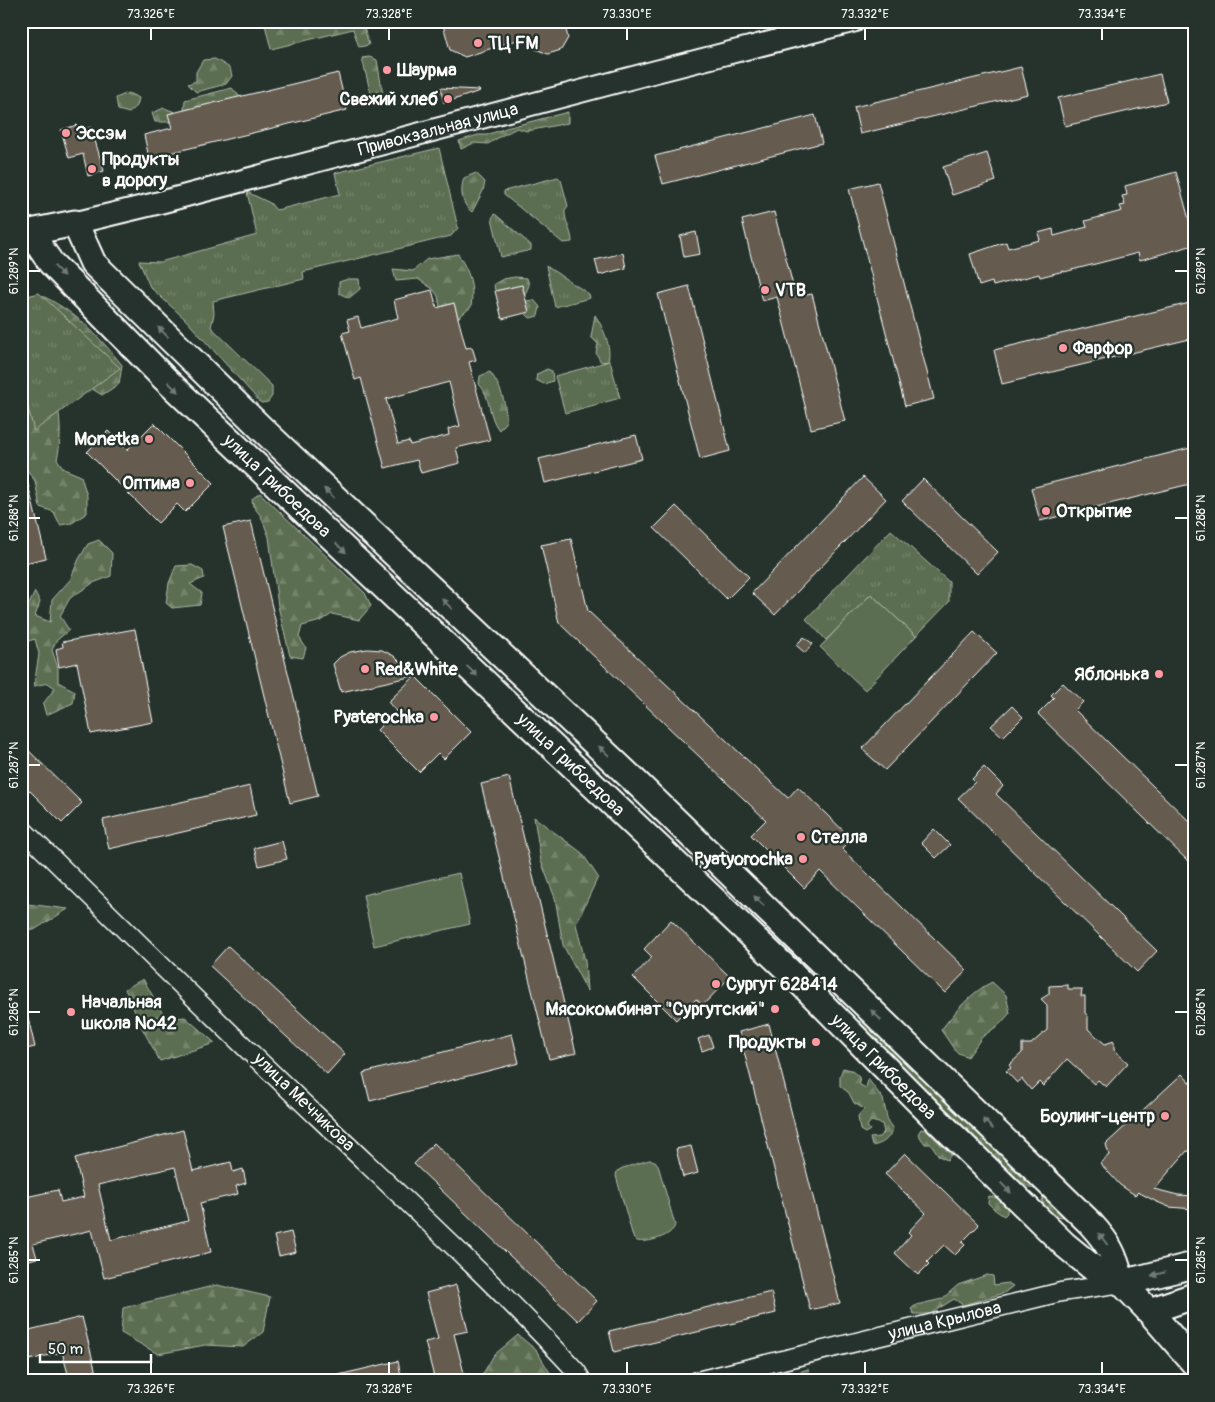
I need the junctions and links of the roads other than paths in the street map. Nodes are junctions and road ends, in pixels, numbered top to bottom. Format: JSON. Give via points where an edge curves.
{"nodes":[{"id":1,"x":854,"y":21,"type":"edge"},
{"id":2,"x":75,"y":223,"type":"junction"},
{"id":3,"x":25,"y":234,"type":"edge"},
{"id":4,"x":21,"y":828,"type":"edge"},
{"id":5,"x":1194,"y":1265,"type":"edge"},
{"id":6,"x":1122,"y":1283,"type":"junction"},
{"id":7,"x":1194,"y":1296,"type":"edge"},
{"id":8,"x":1149,"y":1311,"type":"junction"},
{"id":9,"x":1194,"y":1363,"type":"edge"},
{"id":10,"x":582,"y":1381,"type":"edge"},
{"id":11,"x":697,"y":1381,"type":"edge"}],
"edges":[{"from":1,"to":2,"type":"street","name":"Привокзальная улица"},
{"from":2,"to":3,"type":"main road","name":"Привокзальная улица"},
{"from":6,"to":2,"type":"main road","name":"улица Грибоедова","one_way":true,"via":[[1113,1253],[1090,1223],[639,785],[260,428],[93,263]]},
{"from":3,"to":6,"type":"main road","name":"улица Грибоедова","one_way":true,"via":[[164,378],[789,971],[1065,1245],[1093,1268]]},
{"from":4,"to":10,"type":"street","name":"улица Мечникова","via":[[520,1310]]},
{"from":5,"to":6,"type":"main road","name":"улица Крылова","one_way":true},
{"from":6,"to":8,"type":"main road","name":"улица Грибоедова"},
{"from":6,"to":11,"type":"street","name":"улица Крылова","via":[[1061,1292]]},
{"from":7,"to":8,"type":"main road"},
{"from":8,"to":9,"type":"main road","name":"улица Грибоедова"}]}
